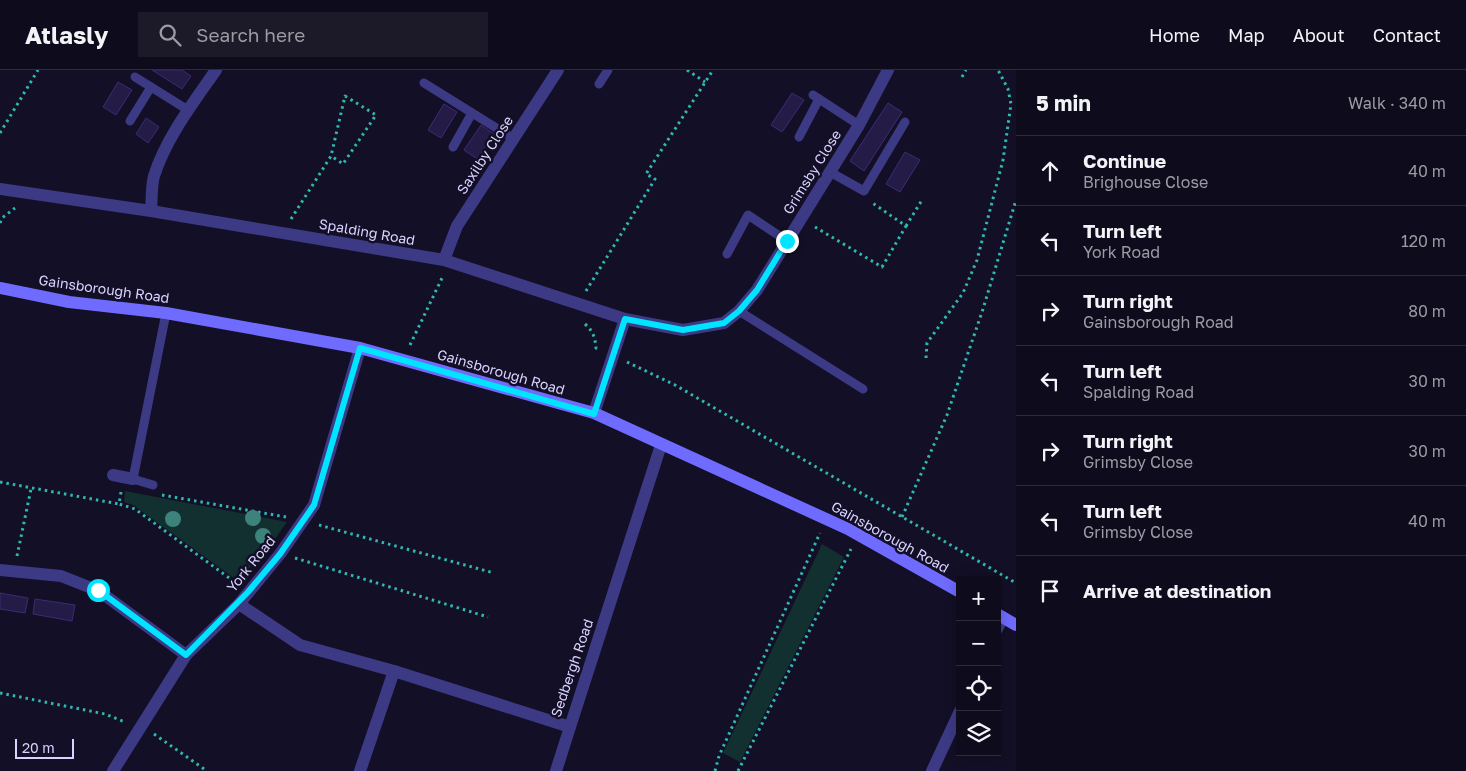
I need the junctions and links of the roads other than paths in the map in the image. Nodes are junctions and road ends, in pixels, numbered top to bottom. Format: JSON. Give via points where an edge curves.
{"nodes":[{"id":1,"x":216,"y":70,"type":"edge"},
{"id":2,"x":558,"y":70,"type":"edge"},
{"id":3,"x":608,"y":70,"type":"edge"},
{"id":4,"x":888,"y":70,"type":"edge"},
{"id":5,"x":135,"y":77,"type":"dead end"},
{"id":6,"x":424,"y":83,"type":"dead end"},
{"id":7,"x":599,"y":84,"type":"dead end"},
{"id":8,"x":150,"y":87,"type":"junction"},
{"id":9,"x":188,"y":110,"type":"junction"},
{"id":10,"x":472,"y":113,"type":"junction"},
{"id":11,"x":130,"y":121,"type":"dead end"},
{"id":12,"x":905,"y":122,"type":"dead end"},
{"id":13,"x":859,"y":125,"type":"junction"},
{"id":14,"x":799,"y":137,"type":"dead end"},
{"id":15,"x":514,"y":139,"type":"junction"},
{"id":16,"x":453,"y":147,"type":"dead end"},
{"id":17,"x":830,"y":172,"type":"junction"},
{"id":18,"x":0,"y":189,"type":"edge"},
{"id":19,"x":151,"y":211,"type":"junction"},
{"id":20,"x":787,"y":241,"type":"junction"},
{"id":21,"x":727,"y":254,"type":"dead end"},
{"id":22,"x":444,"y":260,"type":"junction"},
{"id":23,"x":0,"y":288,"type":"edge"},
{"id":24,"x":739,"y":311,"type":"junction"},
{"id":25,"x":166,"y":313,"type":"junction"},
{"id":26,"x":625,"y":319,"type":"junction"},
{"id":27,"x":360,"y":348,"type":"junction"},
{"id":28,"x":863,"y":389,"type":"dead end"},
{"id":29,"x":594,"y":414,"type":"junction"},
{"id":30,"x":661,"y":445,"type":"junction"},
{"id":31,"x":113,"y":475,"type":"dead end"},
{"id":32,"x":133,"y":479,"type":"junction"},
{"id":33,"x":153,"y":485,"type":"dead end"},
{"id":34,"x":0,"y":570,"type":"edge"},
{"id":35,"x":956,"y":590,"type":"edge"},
{"id":36,"x":239,"y":604,"type":"junction"},
{"id":37,"x":1001,"y":621,"type":"edge"},
{"id":38,"x":1016,"y":625,"type":"edge"},
{"id":39,"x":186,"y":655,"type":"junction"},
{"id":40,"x":394,"y":671,"type":"junction"},
{"id":41,"x":956,"y":720,"type":"edge"},
{"id":42,"x":570,"y":727,"type":"junction"},
{"id":43,"x":113,"y":771,"type":"edge"},
{"id":44,"x":360,"y":771,"type":"edge"},
{"id":45,"x":556,"y":771,"type":"edge"},
{"id":46,"x":932,"y":771,"type":"edge"}],
"edges":[{"from":1,"to":9,"type":"street"},
{"from":2,"to":15,"type":"street","name":"Saxilby Close"},
{"from":3,"to":7,"type":"lane"},
{"from":4,"to":13,"type":"street","name":"Grimsby Close"},
{"from":5,"to":8,"type":"lane"},
{"from":6,"to":10,"type":"lane"},
{"from":8,"to":9,"type":"lane"},
{"from":8,"to":11,"type":"lane"},
{"from":9,"to":19,"type":"street","via":[[162,156],[154,178]]},
{"from":10,"to":15,"type":"lane"},
{"from":10,"to":16,"type":"lane"},
{"from":12,"to":17,"type":"lane","via":[[864,191]]},
{"from":13,"to":14,"type":"lane","via":[[816,97]]},
{"from":13,"to":17,"type":"street","name":"Grimsby Close"},
{"from":15,"to":22,"type":"street","name":"Saxilby Close","via":[[457,226]]},
{"from":17,"to":20,"type":"street","name":"Grimsby Close"},
{"from":18,"to":19,"type":"street","name":"Spalding Road"},
{"from":19,"to":22,"type":"street","name":"Spalding Road"},
{"from":20,"to":21,"type":"lane","via":[[748,215]]},
{"from":20,"to":24,"type":"street","name":"Grimsby Close","via":[[757,290]]},
{"from":22,"to":26,"type":"street","name":"Spalding Road"},
{"from":23,"to":25,"type":"street","name":"Gainsborough Road","via":[[69,302]]},
{"from":24,"to":26,"type":"street","name":"Grimsby Close","via":[[724,323],[683,330]]},
{"from":24,"to":28,"type":"lane"},
{"from":25,"to":27,"type":"street","name":"Gainsborough Road"},
{"from":25,"to":32,"type":"lane"},
{"from":26,"to":29,"type":"street"},
{"from":27,"to":29,"type":"street","name":"Gainsborough Road"},
{"from":27,"to":36,"type":"street","name":"York Road","via":[[314,505]]},
{"from":29,"to":30,"type":"street","name":"Gainsborough Road"},
{"from":30,"to":35,"type":"street","name":"Gainsborough Road","via":[[859,534]]},
{"from":30,"to":42,"type":"street","name":"Sedbergh Road"},
{"from":31,"to":32,"type":"street"},
{"from":32,"to":33,"type":"lane"},
{"from":34,"to":39,"type":"street","via":[[61,576],[98,590]]},
{"from":36,"to":39,"type":"street","name":"York Road"},
{"from":36,"to":40,"type":"street","name":"Sedbergh Road","via":[[300,645]]},
{"from":37,"to":38,"type":"street"},
{"from":39,"to":43,"type":"street","name":"York Road"},
{"from":40,"to":42,"type":"street","name":"Sedbergh Road"},
{"from":40,"to":44,"type":"street"},
{"from":41,"to":46,"type":"street"},
{"from":42,"to":45,"type":"street"}]}
